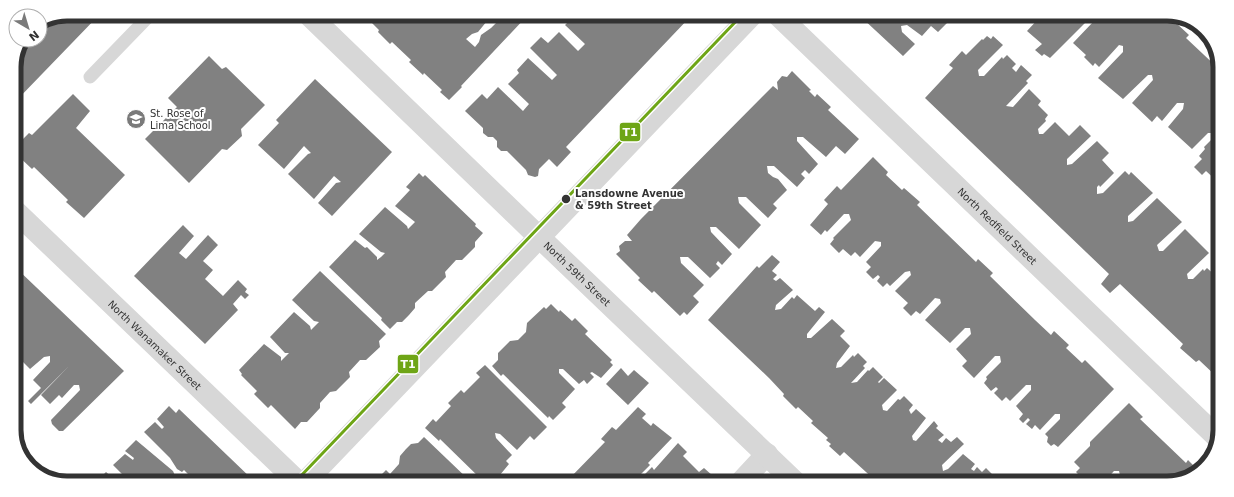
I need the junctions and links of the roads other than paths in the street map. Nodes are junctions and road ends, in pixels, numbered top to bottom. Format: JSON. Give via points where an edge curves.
{"nodes":[{"id":1,"x":144,"y":21,"type":"edge"},
{"id":2,"x":314,"y":21,"type":"edge"},
{"id":3,"x":746,"y":21,"type":"edge"},
{"id":4,"x":784,"y":21,"type":"edge"},
{"id":5,"x":90,"y":77,"type":"dead end"},
{"id":6,"x":21,"y":217,"type":"edge"},
{"id":7,"x":539,"y":237,"type":"junction"},
{"id":8,"x":1213,"y":433,"type":"edge"},
{"id":9,"x":767,"y":454,"type":"junction"},
{"id":10,"x":292,"y":476,"type":"edge"},
{"id":11,"x":311,"y":476,"type":"edge"},
{"id":12,"x":747,"y":476,"type":"edge"},
{"id":13,"x":789,"y":476,"type":"edge"}],
"edges":[{"from":1,"to":5,"type":"lane"},
{"from":2,"to":7,"type":"street","name":"North 59th Street"},
{"from":3,"to":7,"type":"street"},
{"from":4,"to":8,"type":"street","name":"North Redfield Street"},
{"from":6,"to":10,"type":"street","name":"North Wanamaker Street"},
{"from":7,"to":9,"type":"street","name":"North 59th Street"},
{"from":7,"to":11,"type":"street"},
{"from":9,"to":12,"type":"street"},
{"from":9,"to":13,"type":"street","name":"North 59th Street"}]}
